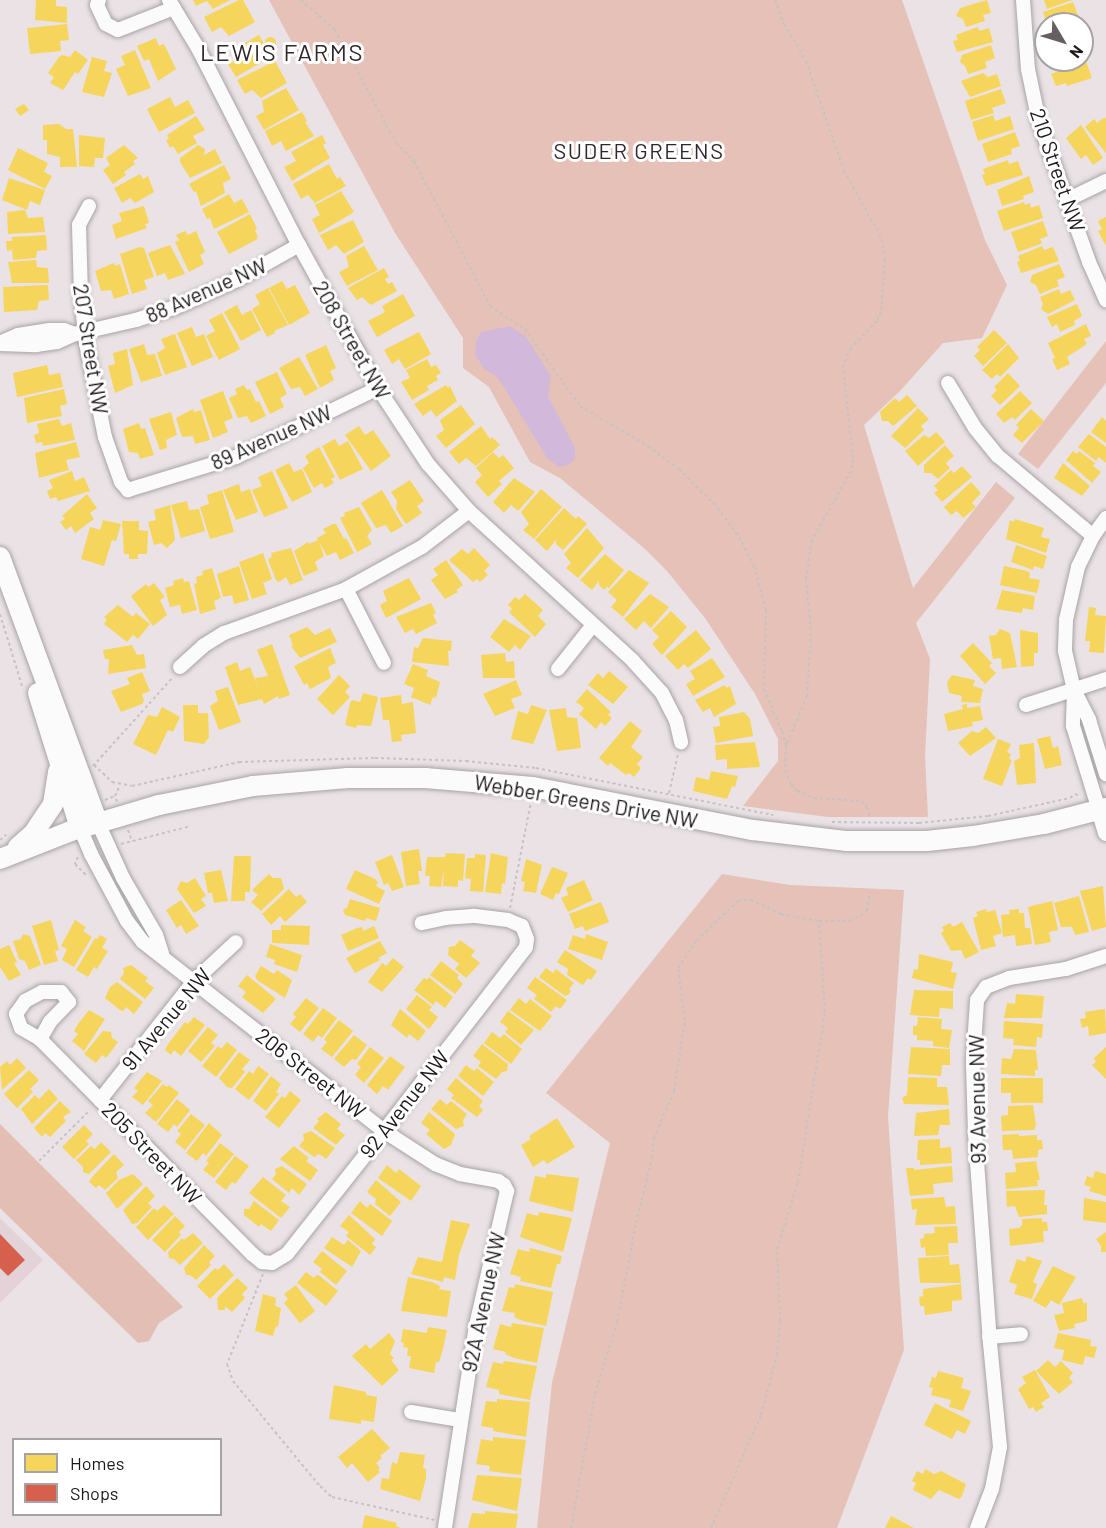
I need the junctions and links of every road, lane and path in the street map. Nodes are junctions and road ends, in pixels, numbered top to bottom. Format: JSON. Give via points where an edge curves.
{"nodes":[{"id":1,"x":99,"y":0,"type":"edge"},
{"id":2,"x":301,"y":0,"type":"edge"},
{"id":3,"x":775,"y":0,"type":"edge"},
{"id":4,"x":1023,"y":0,"type":"edge"},
{"id":5,"x":172,"y":4,"type":"edge"},
{"id":6,"x":1106,"y":181,"type":"edge"},
{"id":7,"x":1068,"y":199,"type":"junction"},
{"id":8,"x":89,"y":206,"type":"dead end"},
{"id":9,"x":299,"y":245,"type":"junction"},
{"id":10,"x":1106,"y":300,"type":"edge"},
{"id":11,"x":80,"y":333,"type":"junction"},
{"id":12,"x":0,"y":344,"type":"edge"},
{"id":13,"x":948,"y":383,"type":"dead end"},
{"id":14,"x":378,"y":388,"type":"junction"},
{"id":15,"x":128,"y":490,"type":"joint"},
{"id":16,"x":469,"y":511,"type":"junction"},
{"id":17,"x":1106,"y":518,"type":"edge"},
{"id":18,"x":1093,"y":536,"type":"junction"},
{"id":19,"x":0,"y":558,"type":"edge"},
{"id":20,"x":346,"y":589,"type":"junction"},
{"id":21,"x":593,"y":625,"type":"junction"},
{"id":22,"x":384,"y":663,"type":"dead end"},
{"id":23,"x":180,"y":667,"type":"joint"},
{"id":24,"x":558,"y":669,"type":"dead end"},
{"id":25,"x":1106,"y":680,"type":"edge"},
{"id":26,"x":1074,"y":690,"type":"junction"},
{"id":27,"x":1026,"y":705,"type":"dead end"},
{"id":28,"x":50,"y":733,"type":"junction"},
{"id":29,"x":681,"y":742,"type":"joint"},
{"id":30,"x":786,"y":746,"type":"junction"},
{"id":31,"x":93,"y":764,"type":"junction"},
{"id":32,"x":90,"y":769,"type":"dead end"},
{"id":33,"x":1106,"y":774,"type":"edge"},
{"id":34,"x":532,"y":795,"type":"dead end"},
{"id":35,"x":115,"y":796,"type":"dead end"},
{"id":36,"x":1102,"y":809,"type":"edge"},
{"id":37,"x":664,"y":813,"type":"junction"},
{"id":38,"x":870,"y":816,"type":"dead end"},
{"id":39,"x":89,"y":825,"type":"junction"},
{"id":40,"x":191,"y":826,"type":"dead end"},
{"id":41,"x":1106,"y":833,"type":"edge"},
{"id":42,"x":8,"y":834,"type":"dead end"},
{"id":43,"x":132,"y":841,"type":"dead end"},
{"id":44,"x":3,"y":851,"type":"edge"},
{"id":45,"x":79,"y":858,"type":"dead end"},
{"id":46,"x":92,"y":884,"type":"dead end"},
{"id":47,"x":870,"y":891,"type":"dead end"},
{"id":48,"x":508,"y":920,"type":"junction"},
{"id":49,"x":819,"y":921,"type":"junction"},
{"id":50,"x":422,"y":923,"type":"dead end"},
{"id":51,"x":236,"y":942,"type":"dead end"},
{"id":52,"x":1106,"y":956,"type":"edge"},
{"id":53,"x":194,"y":981,"type":"junction"},
{"id":54,"x":40,"y":1039,"type":"dead end"},
{"id":55,"x":100,"y":1100,"type":"junction"},
{"id":56,"x":384,"y":1131,"type":"junction"},
{"id":57,"x":39,"y":1161,"type":"dead end"},
{"id":58,"x":504,"y":1185,"type":"joint"},
{"id":59,"x":267,"y":1263,"type":"junction"},
{"id":60,"x":1021,"y":1334,"type":"dead end"},
{"id":61,"x":989,"y":1337,"type":"junction"},
{"id":62,"x":411,"y":1412,"type":"dead end"},
{"id":63,"x":460,"y":1420,"type":"junction"},
{"id":64,"x":445,"y":1525,"type":"edge"},
{"id":65,"x":571,"y":1528,"type":"edge"},
{"id":66,"x":711,"y":1528,"type":"edge"},
{"id":67,"x":977,"y":1528,"type":"edge"}],
"edges":[{"from":1,"to":5,"type":"street","name":"208 Street NW","via":[[97,5],[105,24],[118,30]]},
{"from":2,"to":30,"type":"path","via":[[335,30],[396,143],[414,162],[490,306],[525,329],[580,406],[679,469],[718,508],[739,537],[754,566],[766,610],[764,689]]},
{"from":3,"to":30,"type":"path","via":[[806,61],[844,171],[882,238],[885,259],[881,312],[851,348],[843,365],[853,459],[851,471],[812,540],[806,579],[811,633],[807,696]]},
{"from":4,"to":7,"type":"street","name":"210 Street NW","via":[[1028,69],[1039,122]]},
{"from":5,"to":9,"type":"street","name":"208 Street NW"},
{"from":6,"to":7,"type":"street"},
{"from":7,"to":10,"type":"street","name":"210 Street NW"},
{"from":8,"to":11,"type":"street","name":"207 Street NW","via":[[79,225]]},
{"from":9,"to":11,"type":"street","name":"88 Avenue NW","via":[[237,280],[176,307]]},
{"from":9,"to":14,"type":"street","name":"208 Street NW"},
{"from":11,"to":12,"type":"street","name":"88 Avenue NW","via":[[50,330],[18,335]]},
{"from":11,"to":15,"type":"street","name":"207 Street NW","via":[[105,437],[121,482]]},
{"from":13,"to":18,"type":"street","via":[[975,428],[998,456]]},
{"from":14,"to":15,"type":"street","name":"89 Avenue NW","via":[[236,457]]},
{"from":14,"to":16,"type":"street","name":"208 Street NW","via":[[428,464]]},
{"from":16,"to":20,"type":"street","via":[[422,547]]},
{"from":16,"to":21,"type":"street","name":"208 Street NW"},
{"from":17,"to":18,"type":"street"},
{"from":18,"to":26,"type":"street","via":[[1078,567],[1066,620],[1065,651]]},
{"from":19,"to":28,"type":"main road"},
{"from":19,"to":39,"type":"main road"},
{"from":20,"to":22,"type":"street"},
{"from":20,"to":23,"type":"street","via":[[224,633]]},
{"from":21,"to":24,"type":"street"},
{"from":21,"to":29,"type":"street","name":"208 Street NW","via":[[662,693],[676,720]]},
{"from":23,"to":31,"type":"path"},
{"from":25,"to":26,"type":"street"},
{"from":26,"to":27,"type":"street"},
{"from":26,"to":33,"type":"street","via":[[1089,720]]},
{"from":26,"to":36,"type":"street","via":[[1073,726]]},
{"from":28,"to":39,"type":"main road"},
{"from":28,"to":44,"type":"main road","via":[[59,776],[53,804],[33,834]]},
{"from":29,"to":37,"type":"path"},
{"from":30,"to":38,"type":"path","via":[[786,770],[797,791],[814,798],[861,801]]},
{"from":31,"to":32,"type":"path"},
{"from":31,"to":35,"type":"path","via":[[120,785]]},
{"from":34,"to":48,"type":"path"},
{"from":36,"to":37,"type":"main road","name":"Webber Greens Drive NW","via":[[1044,824],[927,841],[799,837]]},
{"from":36,"to":41,"type":"street"},
{"from":37,"to":39,"type":"main road","name":"Webber Greens Drive NW","via":[[515,785],[425,777],[348,778],[219,792]]},
{"from":39,"to":44,"type":"main road","name":"Webber Greens Drive NW"},
{"from":39,"to":53,"type":"street","name":"206 Street NW","via":[[91,854],[127,921],[143,942]]},
{"from":40,"to":43,"type":"path"},
{"from":42,"to":44,"type":"path"},
{"from":45,"to":46,"type":"path","via":[[75,864]]},
{"from":47,"to":49,"type":"path","via":[[867,911],[862,916],[850,921]]},
{"from":48,"to":50,"type":"street","via":[[472,916]]},
{"from":48,"to":56,"type":"street","name":"92 Avenue NW","via":[[517,922],[526,933],[526,946]]},
{"from":49,"to":65,"type":"path","via":[[781,914],[760,902],[738,901],[697,940],[678,968],[685,1020],[674,1091],[654,1138],[617,1322],[595,1394]]},
{"from":49,"to":66,"type":"path","via":[[825,1012],[798,1182],[777,1249],[777,1355],[761,1415]]},
{"from":51,"to":53,"type":"street","name":"91 Avenue NW"},
{"from":52,"to":61,"type":"street","name":"93 Avenue NW","via":[[1066,969],[1009,978],[986,987],[977,1000],[973,1061]]},
{"from":53,"to":55,"type":"street","name":"91 Avenue NW"},
{"from":53,"to":56,"type":"street","name":"206 Street NW"},
{"from":54,"to":55,"type":"street","name":"205 Street NW"},
{"from":55,"to":57,"type":"path"},
{"from":55,"to":59,"type":"street","name":"205 Street NW","via":[[252,1254]]},
{"from":56,"to":58,"type":"street","name":"206 Street NW","via":[[435,1164]]},
{"from":56,"to":59,"type":"street","name":"92 Avenue NW","via":[[287,1254]]},
{"from":58,"to":63,"type":"street","name":"92A Avenue NW","via":[[507,1191],[476,1325]]},
{"from":59,"to":64,"type":"path","via":[[231,1354],[228,1370],[241,1390],[332,1497]]},
{"from":60,"to":61,"type":"street"},
{"from":61,"to":67,"type":"street","name":"93 Avenue NW","via":[[1000,1447],[992,1489]]},
{"from":62,"to":63,"type":"street"},
{"from":63,"to":64,"type":"street","name":"92A Avenue NW"}]}
